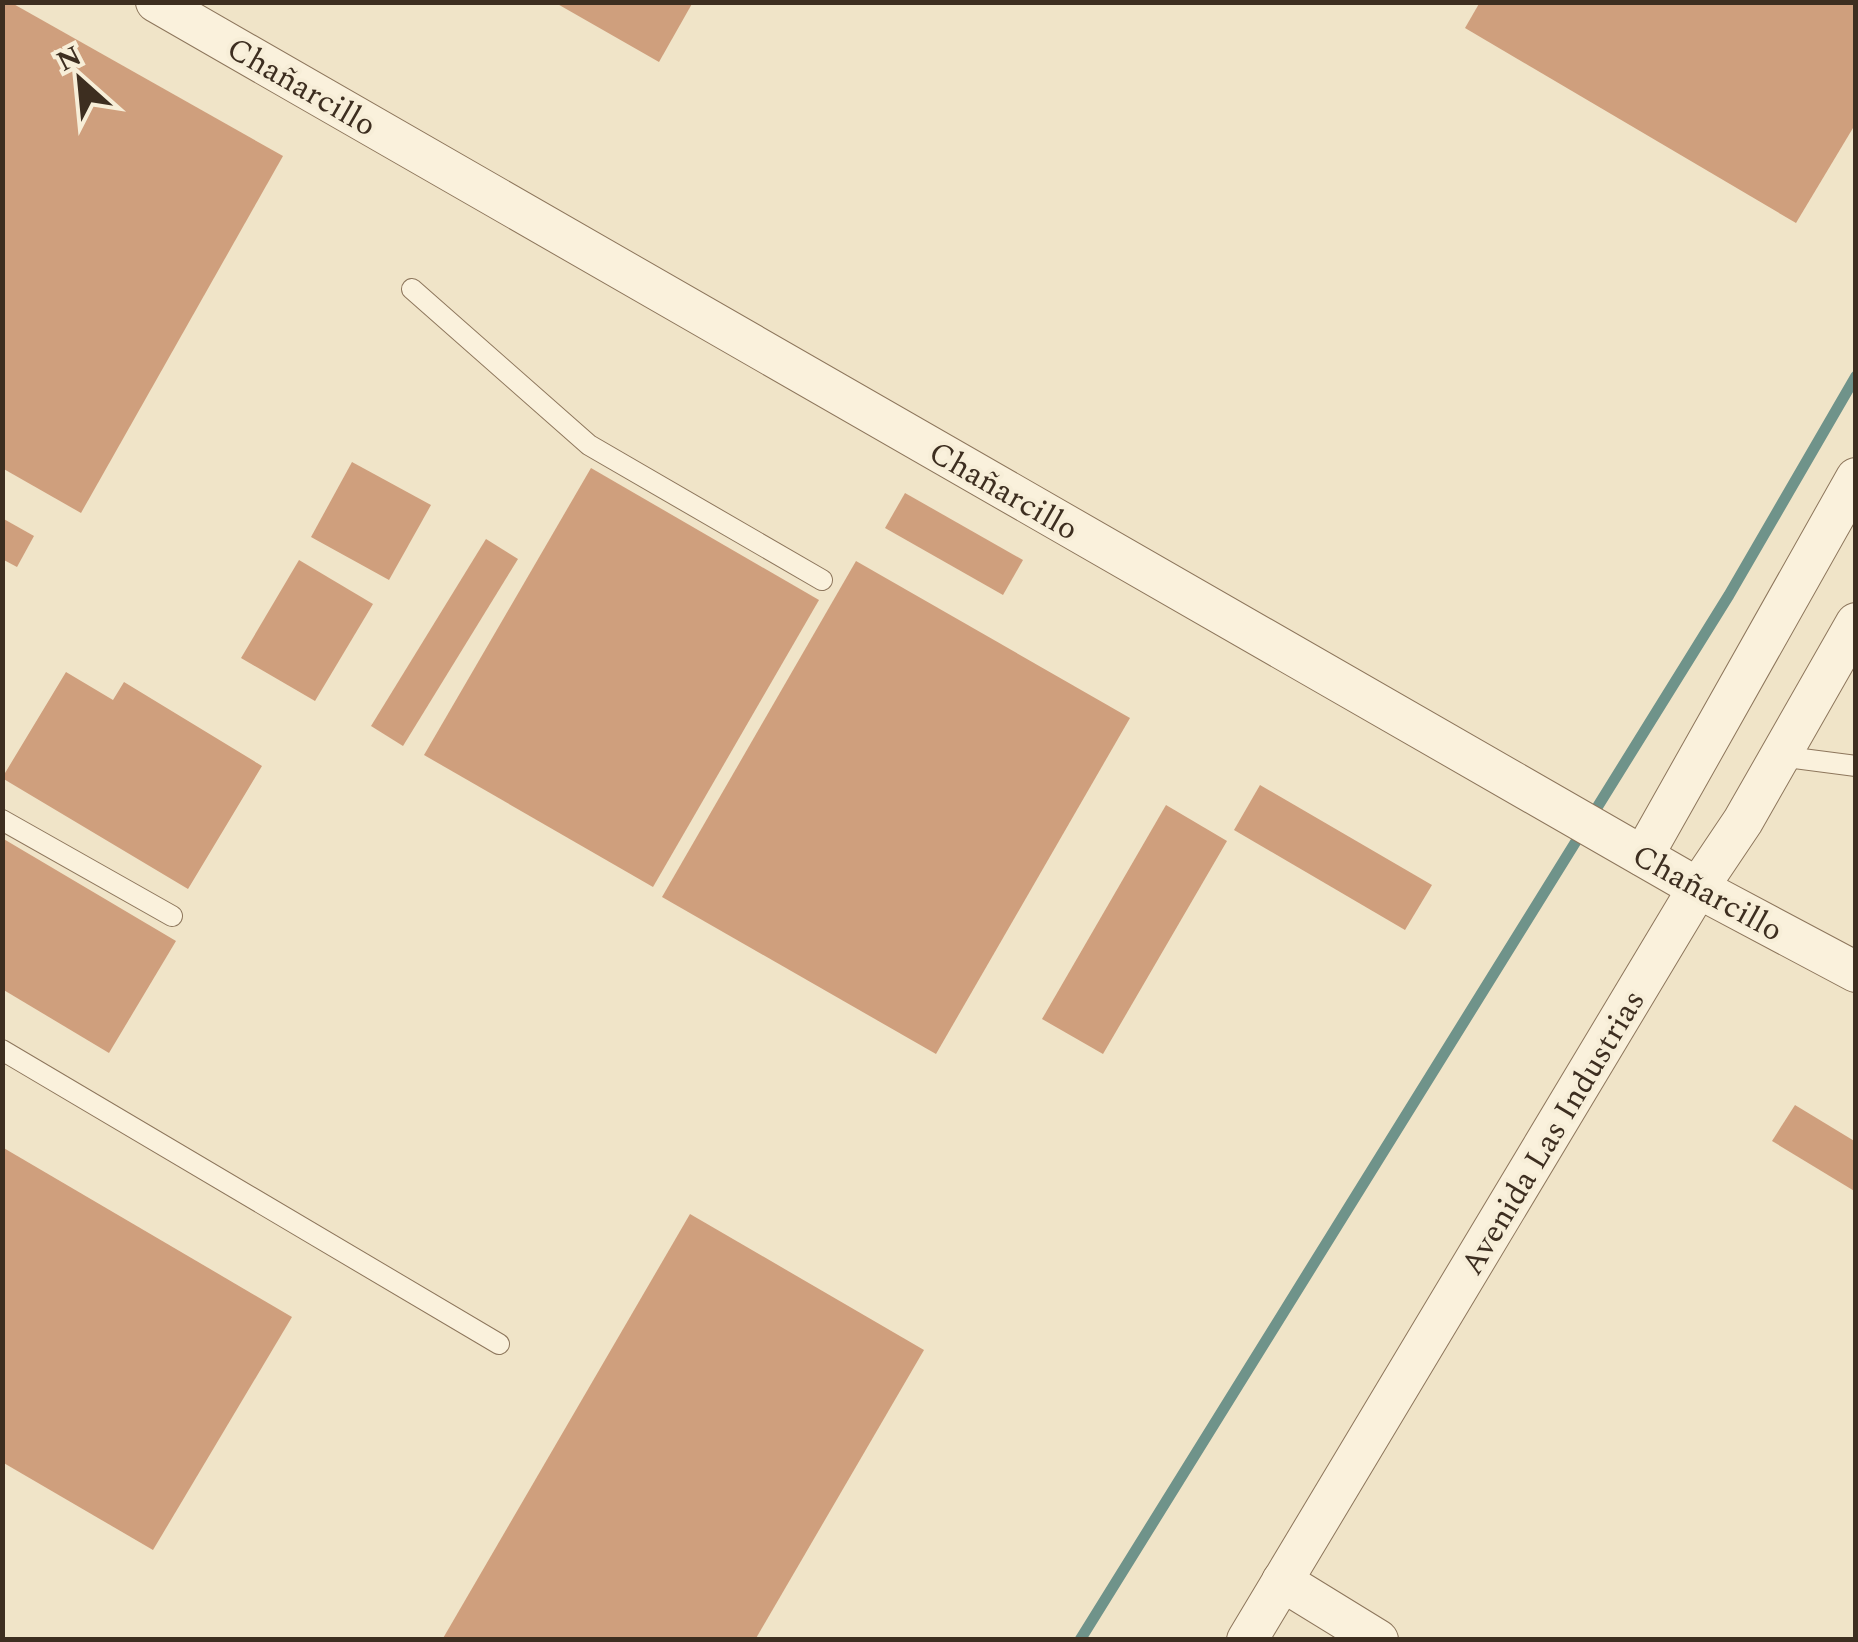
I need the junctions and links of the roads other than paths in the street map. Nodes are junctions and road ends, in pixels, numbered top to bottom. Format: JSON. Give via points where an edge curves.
{"nodes":[{"id":1,"x":156,"y":2,"type":"edge"},
{"id":2,"x":412,"y":289,"type":"dead end"},
{"id":3,"x":1856,"y":478,"type":"edge"},
{"id":4,"x":822,"y":580,"type":"dead end"},
{"id":5,"x":1856,"y":623,"type":"edge"},
{"id":6,"x":1780,"y":756,"type":"junction"},
{"id":7,"x":1856,"y":766,"type":"edge"},
{"id":8,"x":2,"y":820,"type":"edge"},
{"id":9,"x":1643,"y":856,"type":"junction"},
{"id":10,"x":1698,"y":888,"type":"junction"},
{"id":11,"x":172,"y":916,"type":"dead end"},
{"id":12,"x":1856,"y":972,"type":"edge"},
{"id":13,"x":2,"y":1050,"type":"edge"},
{"id":14,"x":498,"y":1344,"type":"dead end"},
{"id":15,"x":1282,"y":1582,"type":"junction"},
{"id":16,"x":1247,"y":1640,"type":"edge"},
{"id":17,"x":1378,"y":1640,"type":"edge"}],
"edges":[{"from":1,"to":9,"type":"street","name":"Chañarcillo"},
{"from":2,"to":4,"type":"lane","via":[[588,445]]},
{"from":3,"to":9,"type":"street"},
{"from":5,"to":6,"type":"street","name":"Avenida Las Industrias"},
{"from":6,"to":7,"type":"lane"},
{"from":6,"to":10,"type":"street","name":"Avenida Las Industrias"},
{"from":8,"to":11,"type":"lane"},
{"from":9,"to":10,"type":"street","name":"Chañarcillo"},
{"from":10,"to":12,"type":"street","name":"Chañarcillo"},
{"from":10,"to":15,"type":"street","name":"Avenida Las Industrias"},
{"from":13,"to":14,"type":"lane"},
{"from":15,"to":16,"type":"street","name":"Avenida Las Industrias"},
{"from":15,"to":17,"type":"street"}]}
